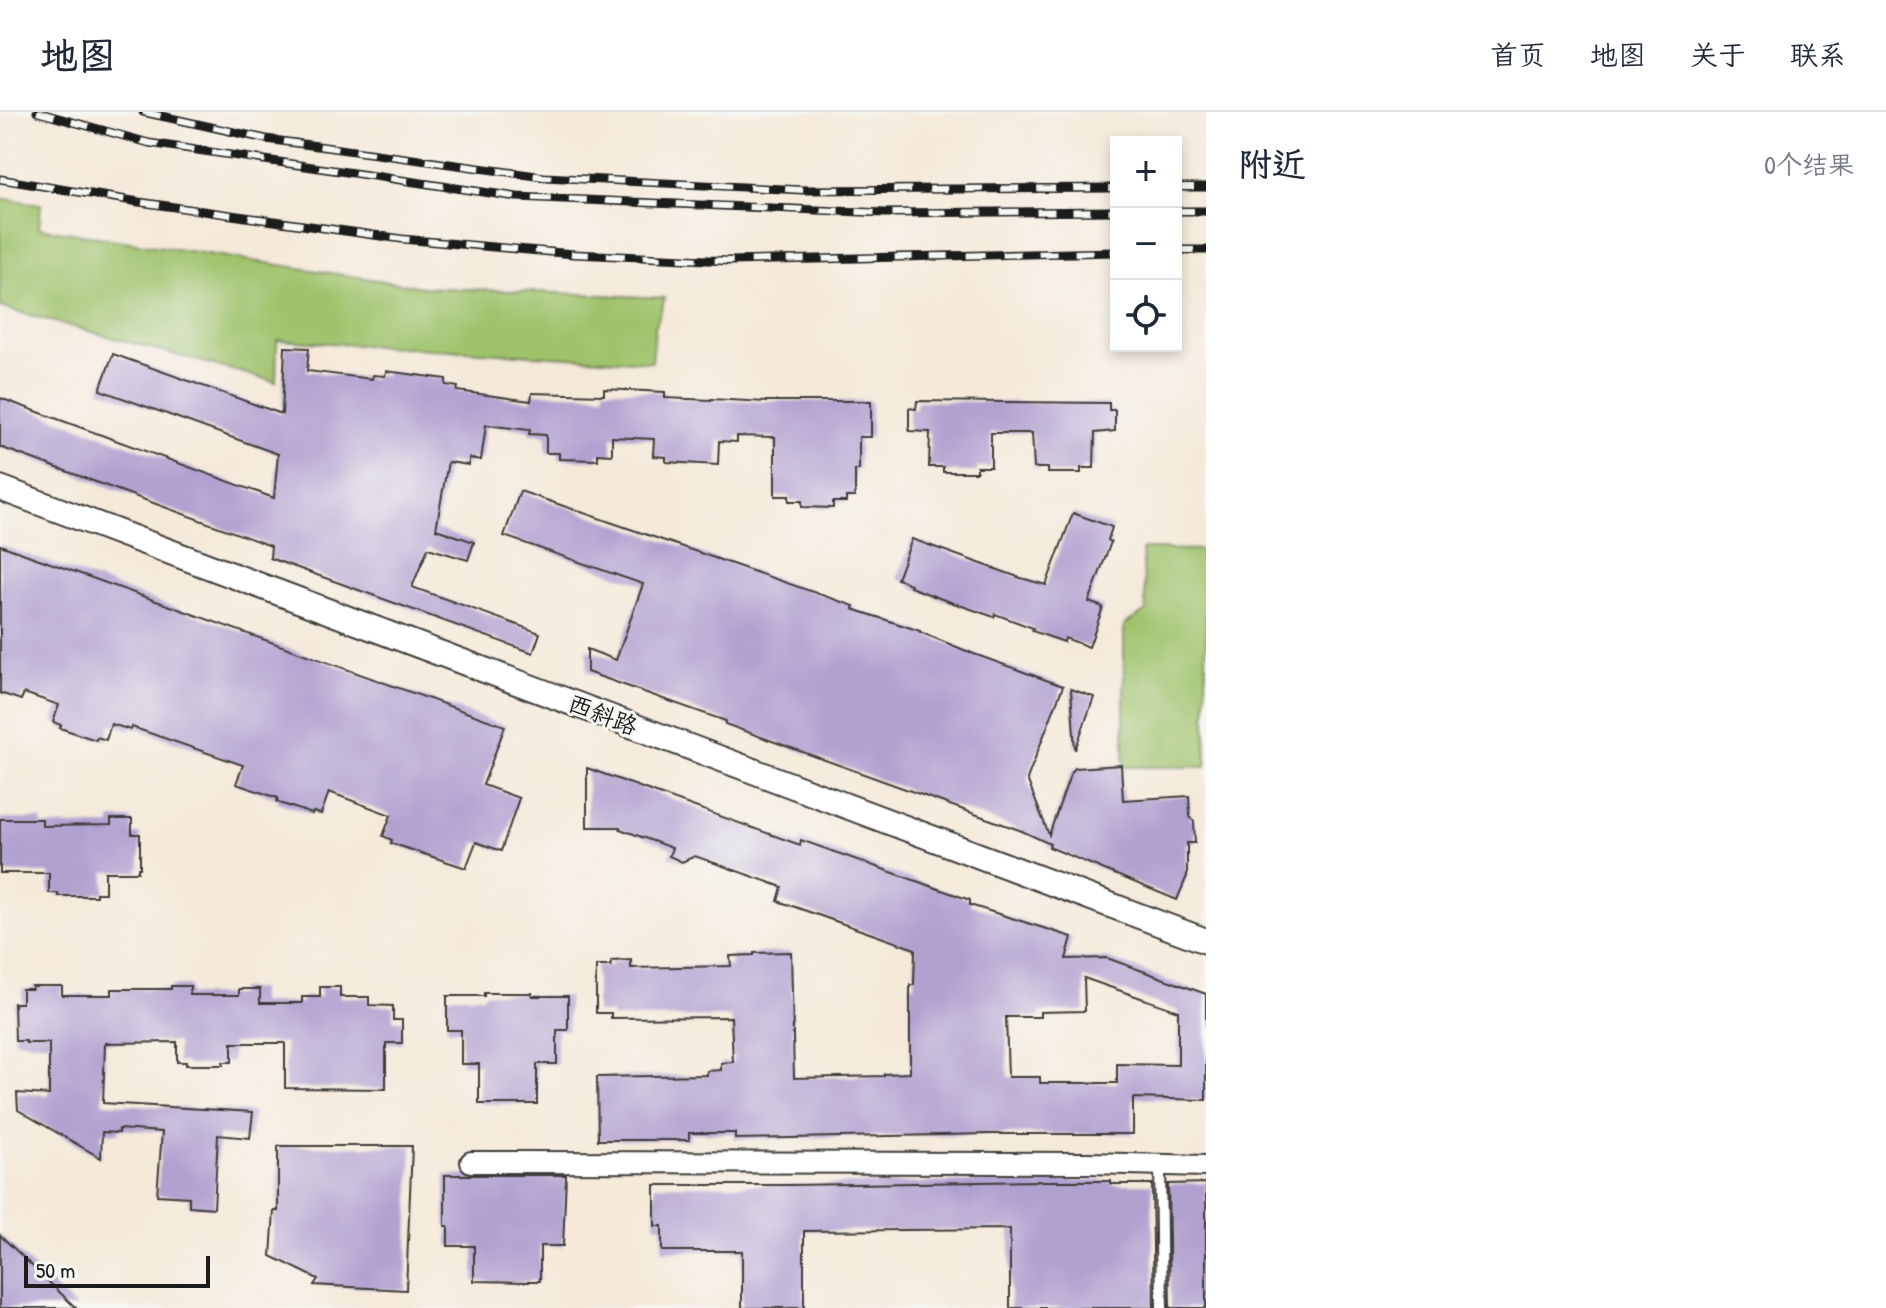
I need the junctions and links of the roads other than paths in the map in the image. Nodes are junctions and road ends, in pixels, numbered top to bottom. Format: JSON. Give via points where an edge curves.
{"nodes":[{"id":1,"x":0,"y":488,"type":"edge"},
{"id":2,"x":1206,"y":941,"type":"edge"},
{"id":3,"x":471,"y":1162,"type":"dead end"},
{"id":4,"x":1160,"y":1165,"type":"junction"},
{"id":5,"x":1206,"y":1166,"type":"edge"},
{"id":6,"x":1162,"y":1308,"type":"edge"}],
"edges":[{"from":1,"to":2,"type":"street","name":"西斜路"},
{"from":3,"to":4,"type":"street"},
{"from":4,"to":5,"type":"street"},
{"from":4,"to":6,"type":"lane"}]}
